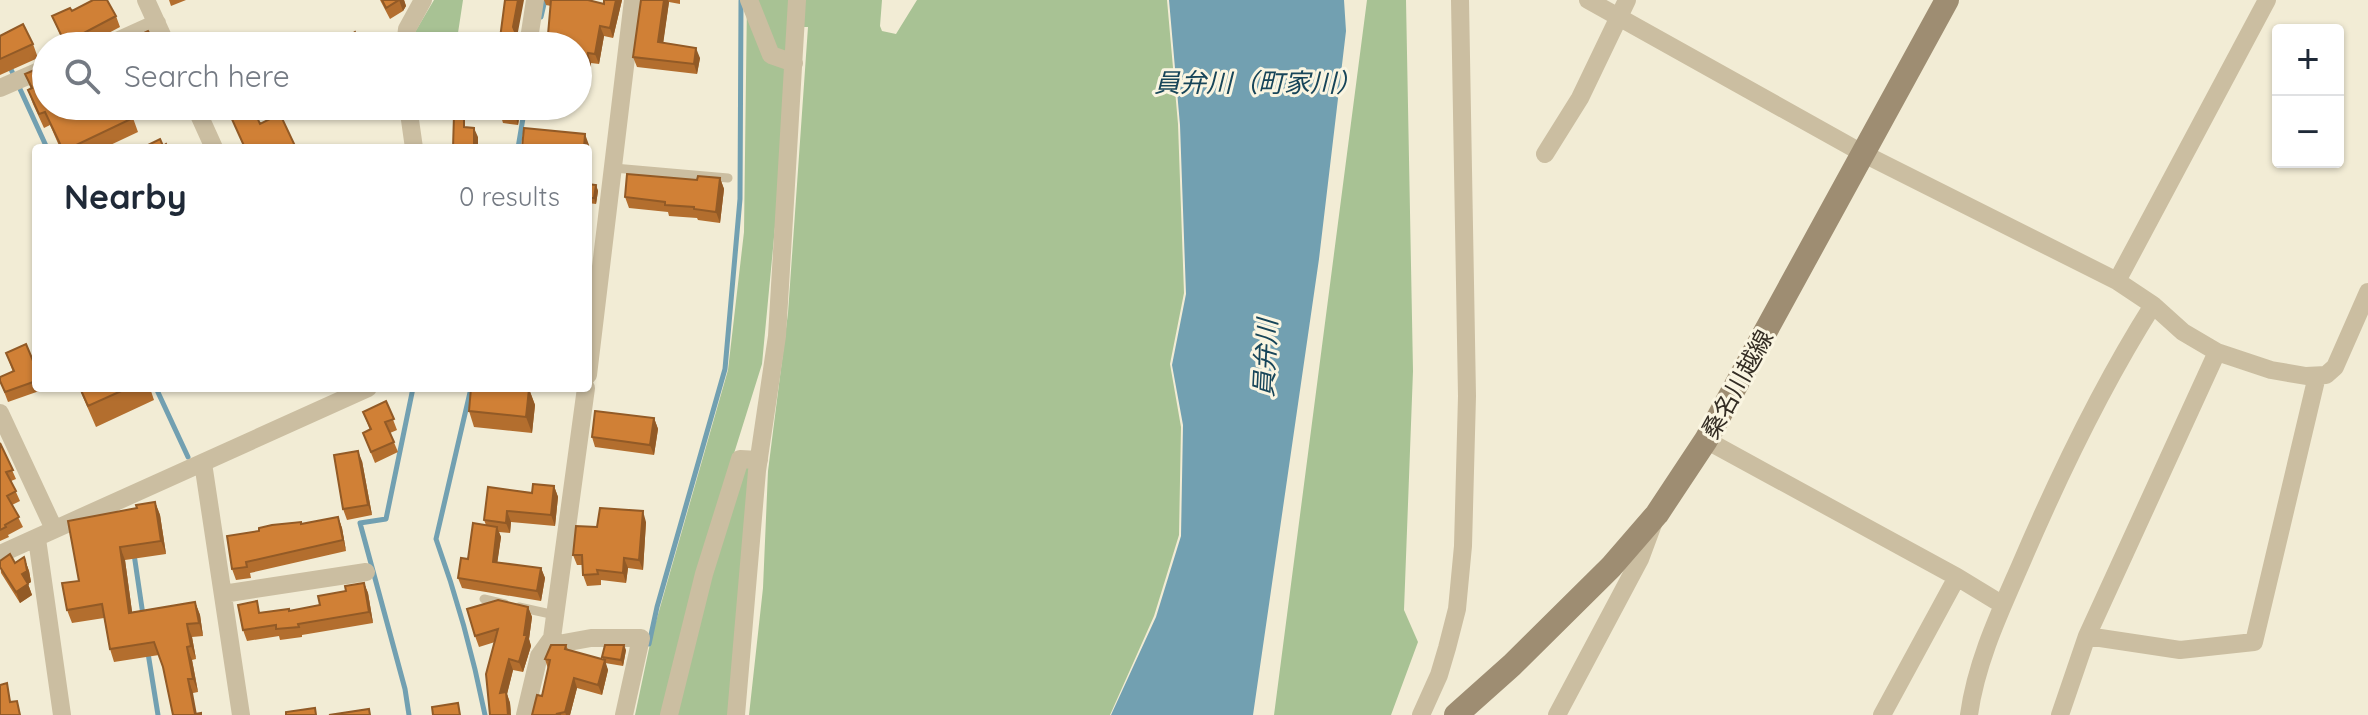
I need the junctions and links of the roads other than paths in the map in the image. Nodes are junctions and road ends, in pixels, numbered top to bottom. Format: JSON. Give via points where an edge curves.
{"nodes":[{"id":1,"x":146,"y":0,"type":"edge"},
{"id":2,"x":423,"y":0,"type":"edge"},
{"id":3,"x":535,"y":0,"type":"edge"},
{"id":4,"x":633,"y":0,"type":"edge"},
{"id":5,"x":749,"y":0,"type":"edge"},
{"id":6,"x":797,"y":0,"type":"edge"},
{"id":7,"x":1460,"y":0,"type":"edge"},
{"id":8,"x":1588,"y":0,"type":"edge"},
{"id":9,"x":1627,"y":0,"type":"edge"},
{"id":10,"x":1947,"y":0,"type":"edge"},
{"id":11,"x":2267,"y":0,"type":"edge"},
{"id":12,"x":1619,"y":19,"type":"junction"},
{"id":13,"x":157,"y":23,"type":"junction"},
{"id":14,"x":137,"y":32,"type":"edge"},
{"id":15,"x":161,"y":32,"type":"edge"},
{"id":16,"x":407,"y":32,"type":"edge"},
{"id":17,"x":530,"y":32,"type":"edge"},
{"id":18,"x":794,"y":63,"type":"junction"},
{"id":19,"x":32,"y":74,"type":"edge"},
{"id":20,"x":10,"y":83,"type":"edge"},
{"id":21,"x":201,"y":120,"type":"edge"},
{"id":22,"x":410,"y":120,"type":"edge"},
{"id":23,"x":212,"y":144,"type":"edge"},
{"id":24,"x":413,"y":144,"type":"edge"},
{"id":25,"x":1545,"y":154,"type":"dead end"},
{"id":26,"x":1864,"y":154,"type":"junction"},
{"id":27,"x":614,"y":168,"type":"junction"},
{"id":28,"x":728,"y":178,"type":"dead end"},
{"id":29,"x":2117,"y":281,"type":"junction"},
{"id":30,"x":2368,"y":292,"type":"edge"},
{"id":31,"x":2153,"y":305,"type":"junction"},
{"id":32,"x":592,"y":343,"type":"edge"},
{"id":33,"x":2217,"y":352,"type":"junction"},
{"id":34,"x":2317,"y":376,"type":"junction"},
{"id":35,"x":348,"y":392,"type":"edge"},
{"id":36,"x":585,"y":392,"type":"edge"},
{"id":37,"x":327,"y":396,"type":"edge"},
{"id":38,"x":0,"y":413,"type":"edge"},
{"id":39,"x":1706,"y":440,"type":"junction"},
{"id":40,"x":759,"y":460,"type":"junction"},
{"id":41,"x":203,"y":463,"type":"junction"},
{"id":42,"x":1657,"y":514,"type":"junction"},
{"id":43,"x":54,"y":529,"type":"junction"},
{"id":44,"x":37,"y":539,"type":"junction"},
{"id":45,"x":0,"y":554,"type":"edge"},
{"id":46,"x":366,"y":572,"type":"dead end"},
{"id":47,"x":1957,"y":577,"type":"junction"},
{"id":48,"x":223,"y":594,"type":"junction"},
{"id":49,"x":484,"y":599,"type":"dead end"},
{"id":50,"x":2003,"y":605,"type":"junction"},
{"id":51,"x":555,"y":615,"type":"junction"},
{"id":52,"x":2087,"y":636,"type":"junction"},
{"id":53,"x":552,"y":638,"type":"junction"},
{"id":54,"x":62,"y":715,"type":"edge"},
{"id":55,"x":241,"y":715,"type":"edge"},
{"id":56,"x":525,"y":715,"type":"edge"},
{"id":57,"x":624,"y":715,"type":"edge"},
{"id":58,"x":669,"y":715,"type":"edge"},
{"id":59,"x":736,"y":715,"type":"edge"},
{"id":60,"x":1421,"y":715,"type":"edge"},
{"id":61,"x":1456,"y":715,"type":"edge"},
{"id":62,"x":1557,"y":715,"type":"edge"},
{"id":63,"x":1882,"y":715,"type":"edge"},
{"id":64,"x":1969,"y":715,"type":"edge"},
{"id":65,"x":2060,"y":715,"type":"edge"}],
"edges":[{"from":1,"to":13,"type":"street"},
{"from":2,"to":16,"type":"street"},
{"from":3,"to":17,"type":"street"},
{"from":4,"to":27,"type":"street"},
{"from":5,"to":18,"type":"street","via":[[771,55]]},
{"from":6,"to":18,"type":"street"},
{"from":7,"to":60,"type":"street","via":[[1467,396],[1463,546],[1457,609],[1439,675]]},
{"from":8,"to":12,"type":"street"},
{"from":9,"to":12,"type":"street"},
{"from":10,"to":26,"type":"main road","name":"桑名川越線"},
{"from":11,"to":29,"type":"street"},
{"from":12,"to":25,"type":"street"},
{"from":12,"to":26,"type":"street"},
{"from":13,"to":14,"type":"street"},
{"from":13,"to":15,"type":"street"},
{"from":18,"to":40,"type":"street","via":[[777,336]]},
{"from":19,"to":20,"type":"street"},
{"from":21,"to":23,"type":"street"},
{"from":22,"to":24,"type":"street"},
{"from":26,"to":29,"type":"street"},
{"from":26,"to":39,"type":"main road","name":"桑名川越線"},
{"from":27,"to":28,"type":"lane"},
{"from":27,"to":32,"type":"street"},
{"from":29,"to":31,"type":"street"},
{"from":30,"to":34,"type":"street","via":[[2335,367]]},
{"from":31,"to":33,"type":"street","via":[[2183,332]]},
{"from":31,"to":50,"type":"street","via":[[2041,515]]},
{"from":33,"to":34,"type":"street","via":[[2271,370]]},
{"from":33,"to":52,"type":"street"},
{"from":34,"to":52,"type":"street","via":[[2254,642],[2180,650]]},
{"from":35,"to":37,"type":"street"},
{"from":36,"to":51,"type":"street"},
{"from":37,"to":41,"type":"street"},
{"from":38,"to":43,"type":"street"},
{"from":39,"to":42,"type":"main road","name":"桑名川越線"},
{"from":39,"to":47,"type":"street"},
{"from":40,"to":58,"type":"street","via":[[740,459]]},
{"from":40,"to":59,"type":"street"},
{"from":41,"to":43,"type":"street"},
{"from":41,"to":48,"type":"street"},
{"from":42,"to":61,"type":"main road","name":"桑名川越線","via":[[1611,567]]},
{"from":42,"to":62,"type":"street","via":[[1640,559]]},
{"from":43,"to":44,"type":"street"},
{"from":44,"to":45,"type":"street"},
{"from":44,"to":54,"type":"street"},
{"from":46,"to":48,"type":"street"},
{"from":47,"to":50,"type":"street"},
{"from":47,"to":63,"type":"street"},
{"from":48,"to":55,"type":"street"},
{"from":49,"to":51,"type":"lane"},
{"from":50,"to":64,"type":"street","via":[[1977,672]]},
{"from":51,"to":53,"type":"street"},
{"from":52,"to":65,"type":"street"},
{"from":53,"to":56,"type":"street","via":[[539,656]]},
{"from":53,"to":57,"type":"street","via":[[558,644],[641,638]]}]}
